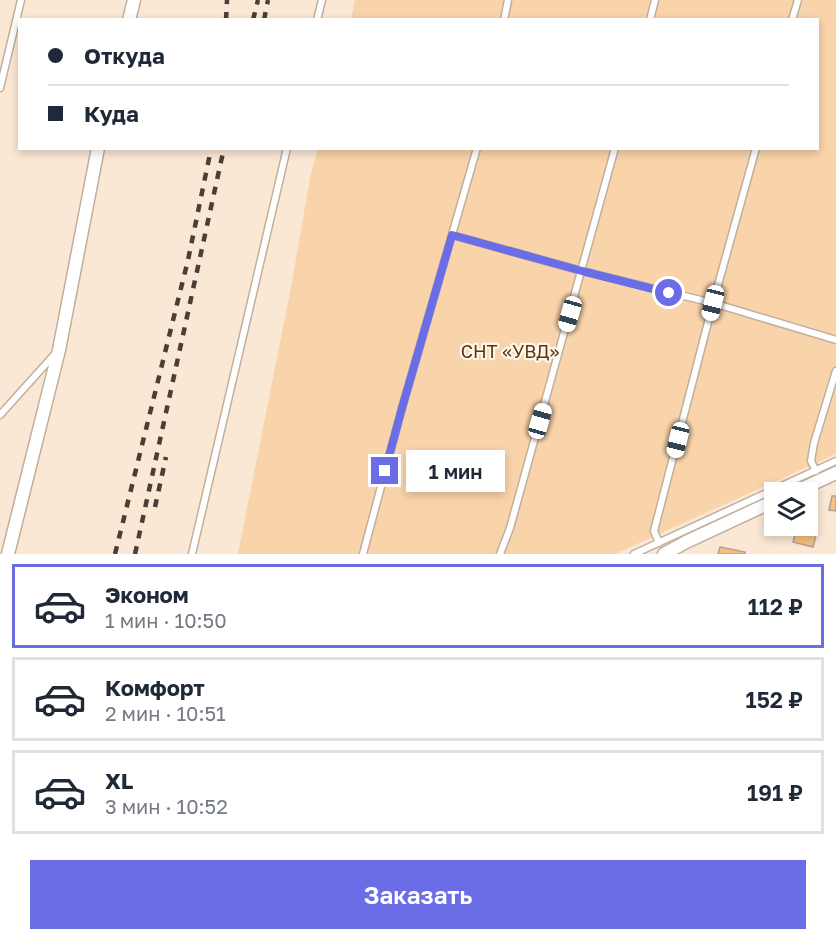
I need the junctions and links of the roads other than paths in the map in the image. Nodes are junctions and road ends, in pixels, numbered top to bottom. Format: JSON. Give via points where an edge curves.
{"nodes":[{"id":1,"x":21,"y":0,"type":"edge"},
{"id":2,"x":134,"y":0,"type":"edge"},
{"id":3,"x":322,"y":0,"type":"edge"},
{"id":4,"x":508,"y":0,"type":"edge"},
{"id":5,"x":655,"y":0,"type":"edge"},
{"id":6,"x":798,"y":0,"type":"edge"},
{"id":7,"x":130,"y":18,"type":"edge"},
{"id":8,"x":318,"y":18,"type":"edge"},
{"id":9,"x":504,"y":18,"type":"edge"},
{"id":10,"x":650,"y":18,"type":"edge"},
{"id":11,"x":793,"y":18,"type":"edge"},
{"id":12,"x":0,"y":88,"type":"edge"},
{"id":13,"x":98,"y":150,"type":"edge"},
{"id":14,"x":287,"y":150,"type":"edge"},
{"id":15,"x":476,"y":150,"type":"edge"},
{"id":16,"x":614,"y":150,"type":"edge"},
{"id":17,"x":755,"y":150,"type":"edge"},
{"id":18,"x":452,"y":235,"type":"junction"},
{"id":19,"x":582,"y":271,"type":"junction"},
{"id":20,"x":713,"y":303,"type":"junction"},
{"id":21,"x":836,"y":340,"type":"edge"},
{"id":22,"x":59,"y":350,"type":"junction"},
{"id":23,"x":836,"y":371,"type":"edge"},
{"id":24,"x":0,"y":415,"type":"edge"},
{"id":25,"x":836,"y":461,"type":"edge"},
{"id":26,"x":816,"y":471,"type":"junction"},
{"id":27,"x":836,"y":473,"type":"edge"},
{"id":28,"x":817,"y":482,"type":"edge"},
{"id":29,"x":764,"y":506,"type":"edge"},
{"id":30,"x":662,"y":549,"type":"edge"},
{"id":31,"x":8,"y":554,"type":"edge"},
{"id":32,"x":192,"y":554,"type":"edge"},
{"id":33,"x":363,"y":554,"type":"edge"},
{"id":34,"x":500,"y":554,"type":"edge"},
{"id":35,"x":634,"y":554,"type":"edge"}],
"edges":[{"from":1,"to":12,"type":"lane"},
{"from":2,"to":7,"type":"street"},
{"from":3,"to":8,"type":"lane"},
{"from":4,"to":9,"type":"lane"},
{"from":5,"to":10,"type":"lane"},
{"from":6,"to":11,"type":"lane"},
{"from":13,"to":22,"type":"street"},
{"from":14,"to":32,"type":"lane"},
{"from":15,"to":18,"type":"lane"},
{"from":16,"to":19,"type":"lane"},
{"from":17,"to":20,"type":"lane"},
{"from":18,"to":19,"type":"lane"},
{"from":18,"to":33,"type":"lane"},
{"from":19,"to":20,"type":"lane"},
{"from":19,"to":34,"type":"lane"},
{"from":20,"to":21,"type":"lane"},
{"from":20,"to":30,"type":"lane","via":[[654,531]]},
{"from":22,"to":24,"type":"lane"},
{"from":22,"to":31,"type":"street"},
{"from":23,"to":26,"type":"lane","via":[[814,443],[812,461]]},
{"from":25,"to":26,"type":"lane"},
{"from":26,"to":30,"type":"lane"},
{"from":27,"to":28,"type":"street"},
{"from":29,"to":30,"type":"street"},
{"from":30,"to":35,"type":"lane"}]}
